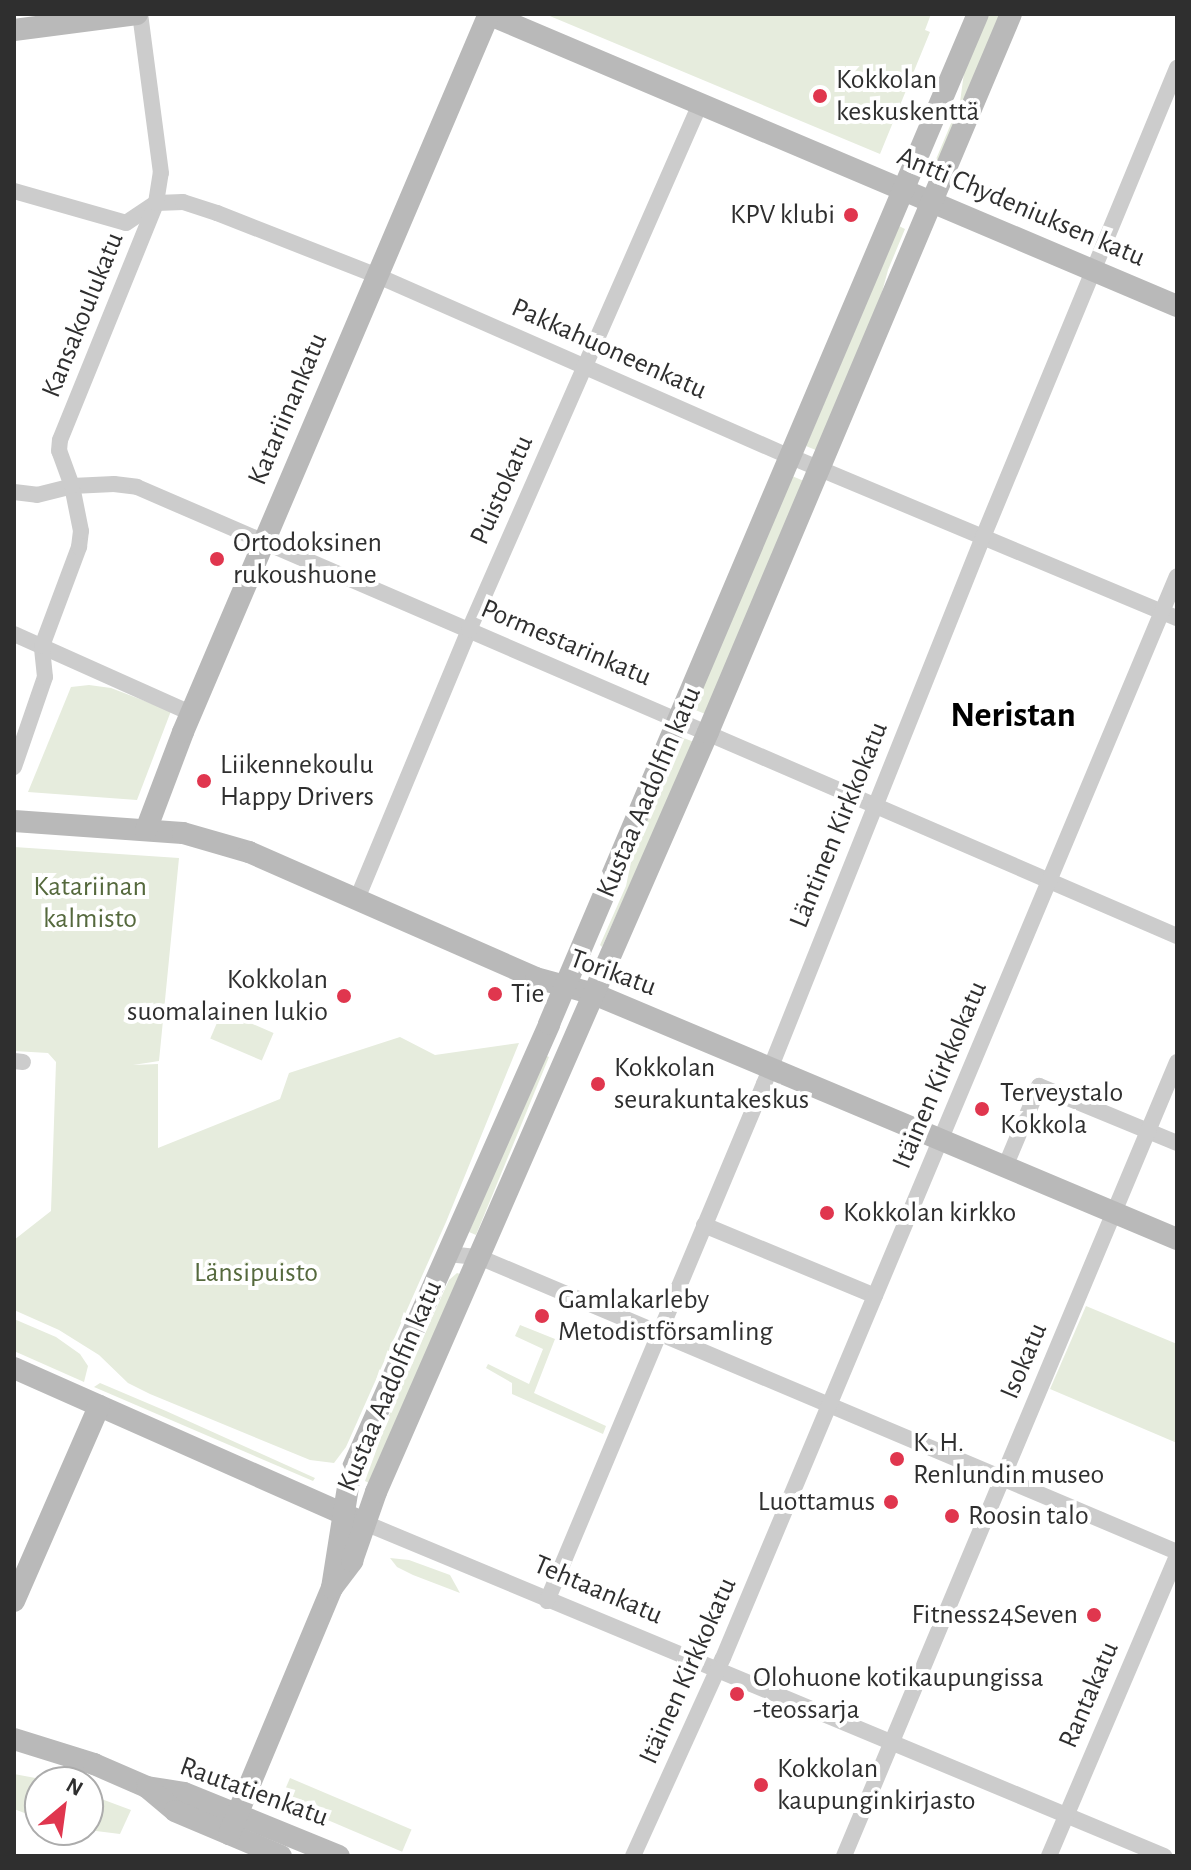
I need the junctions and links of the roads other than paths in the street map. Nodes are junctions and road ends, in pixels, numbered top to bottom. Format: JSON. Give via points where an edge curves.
{"nodes":[{"id":1,"x":138,"y":14,"type":"edge"},
{"id":2,"x":489,"y":14,"type":"edge"},
{"id":3,"x":978,"y":14,"type":"edge"},
{"id":4,"x":1011,"y":14,"type":"edge"},
{"id":5,"x":14,"y":30,"type":"edge"},
{"id":6,"x":1177,"y":68,"type":"edge"},
{"id":7,"x":700,"y":104,"type":"junction"},
{"id":8,"x":14,"y":191,"type":"edge"},
{"id":9,"x":905,"y":191,"type":"junction"},
{"id":10,"x":156,"y":203,"type":"junction"},
{"id":11,"x":933,"y":203,"type":"junction"},
{"id":12,"x":1094,"y":271,"type":"junction"},
{"id":13,"x":378,"y":276,"type":"junction"},
{"id":14,"x":1177,"y":306,"type":"edge"},
{"id":15,"x":584,"y":367,"type":"junction"},
{"id":16,"x":792,"y":457,"type":"junction"},
{"id":17,"x":821,"y":468,"type":"junction"},
{"id":18,"x":72,"y":486,"type":"junction"},
{"id":19,"x":14,"y":492,"type":"edge"},
{"id":20,"x":983,"y":537,"type":"junction"},
{"id":21,"x":264,"y":542,"type":"junction"},
{"id":22,"x":1177,"y":576,"type":"edge"},
{"id":23,"x":1169,"y":615,"type":"edge"},
{"id":24,"x":469,"y":630,"type":"junction"},
{"id":25,"x":14,"y":634,"type":"edge"},
{"id":26,"x":42,"y":646,"type":"junction"},
{"id":27,"x":191,"y":713,"type":"junction"},
{"id":28,"x":679,"y":720,"type":"junction"},
{"id":29,"x":708,"y":732,"type":"junction"},
{"id":30,"x":14,"y":767,"type":"edge"},
{"id":31,"x":874,"y":806,"type":"junction"},
{"id":32,"x":14,"y":821,"type":"edge"},
{"id":33,"x":146,"y":830,"type":"junction"},
{"id":34,"x":1049,"y":881,"type":"junction"},
{"id":35,"x":357,"y":899,"type":"junction"},
{"id":36,"x":1177,"y":936,"type":"edge"},
{"id":37,"x":564,"y":986,"type":"junction"},
{"id":38,"x":594,"y":994,"type":"junction"},
{"id":39,"x":1177,"y":1062,"type":"edge"},
{"id":40,"x":770,"y":1068,"type":"junction"},
{"id":41,"x":1149,"y":1131,"type":"junction"},
{"id":42,"x":940,"y":1140,"type":"junction"},
{"id":43,"x":1177,"y":1143,"type":"edge"},
{"id":44,"x":1005,"y":1167,"type":"junction"},
{"id":45,"x":1115,"y":1213,"type":"junction"},
{"id":46,"x":704,"y":1225,"type":"junction"},
{"id":47,"x":1177,"y":1239,"type":"edge"},
{"id":48,"x":448,"y":1254,"type":"junction"},
{"id":49,"x":479,"y":1257,"type":"junction"},
{"id":50,"x":875,"y":1296,"type":"junction"},
{"id":51,"x":659,"y":1333,"type":"junction"},
{"id":52,"x":14,"y":1368,"type":"edge"},
{"id":53,"x":829,"y":1404,"type":"junction"},
{"id":54,"x":99,"y":1406,"type":"junction"},
{"id":55,"x":1003,"y":1478,"type":"junction"},
{"id":56,"x":343,"y":1514,"type":"junction"},
{"id":57,"x":365,"y":1523,"type":"junction"},
{"id":58,"x":1177,"y":1554,"type":"edge"},
{"id":59,"x":17,"y":1587,"type":"edge"},
{"id":60,"x":332,"y":1588,"type":"junction"},
{"id":61,"x":547,"y":1601,"type":"junction"},
{"id":62,"x":717,"y":1672,"type":"junction"},
{"id":63,"x":14,"y":1739,"type":"edge"},
{"id":64,"x":891,"y":1743,"type":"junction"},
{"id":65,"x":1066,"y":1815,"type":"junction"},
{"id":66,"x":233,"y":1824,"type":"junction"},
{"id":67,"x":281,"y":1856,"type":"edge"},
{"id":68,"x":339,"y":1856,"type":"edge"},
{"id":69,"x":633,"y":1856,"type":"edge"},
{"id":70,"x":844,"y":1856,"type":"edge"},
{"id":71,"x":1049,"y":1856,"type":"edge"},
{"id":72,"x":1164,"y":1856,"type":"edge"}],
"edges":[{"from":1,"to":5,"type":"main road"},
{"from":1,"to":10,"type":"street","name":"Kansakoulukatu","via":[[160,161]]},
{"from":2,"to":7,"type":"main road","name":"Antti Chydeniuksen katu"},
{"from":2,"to":13,"type":"main road","name":"Katariinankatu"},
{"from":3,"to":9,"type":"main road","name":"Kustaa Aadolfin katu"},
{"from":4,"to":11,"type":"main road","name":"Kustaa Aadolfin katu"},
{"from":6,"to":12,"type":"street","name":"Läntinen Kirkkokatu"},
{"from":7,"to":9,"type":"main road","name":"Antti Chydeniuksen katu"},
{"from":7,"to":15,"type":"street","name":"Puistokatu"},
{"from":8,"to":10,"type":"street","via":[[126,223]]},
{"from":9,"to":11,"type":"main road","name":"Antti Chydeniuksen katu"},
{"from":9,"to":16,"type":"main road","name":"Kustaa Aadolfin katu"},
{"from":10,"to":13,"type":"street","name":"Pakkahuoneenkatu","via":[[183,202],[217,213]]},
{"from":10,"to":18,"type":"street","name":"Kansakoulukatu","via":[[60,440]]},
{"from":11,"to":12,"type":"main road","name":"Antti Chydeniuksen katu"},
{"from":11,"to":17,"type":"main road","name":"Kustaa Aadolfin katu"},
{"from":12,"to":14,"type":"main road","name":"Antti Chydeniuksen katu"},
{"from":12,"to":20,"type":"street","name":"Läntinen Kirkkokatu"},
{"from":13,"to":15,"type":"street","name":"Pakkahuoneenkatu"},
{"from":13,"to":21,"type":"main road","name":"Katariinankatu"},
{"from":15,"to":16,"type":"street","name":"Pakkahuoneenkatu"},
{"from":15,"to":24,"type":"street","name":"Puistokatu"},
{"from":16,"to":17,"type":"street","name":"Pakkahuoneenkatu"},
{"from":16,"to":28,"type":"main road","name":"Kustaa Aadolfin katu"},
{"from":17,"to":20,"type":"street","name":"Pakkahuoneenkatu"},
{"from":17,"to":29,"type":"main road","name":"Kustaa Aadolfin katu"},
{"from":18,"to":19,"type":"street","name":"Pormestarinkatu","via":[[37,495]]},
{"from":18,"to":21,"type":"street","name":"Pormestarinkatu","via":[[137,487]]},
{"from":18,"to":26,"type":"street","name":"Kansakoulukatu","via":[[79,547]]},
{"from":20,"to":23,"type":"street","name":"Pakkahuoneenkatu"},
{"from":20,"to":31,"type":"street","name":"Läntinen Kirkkokatu"},
{"from":21,"to":24,"type":"street","name":"Pormestarinkatu"},
{"from":21,"to":27,"type":"main road","name":"Katariinankatu"},
{"from":22,"to":23,"type":"street","name":"Itäinen Kirkkokatu"},
{"from":23,"to":34,"type":"street","name":"Itäinen Kirkkokatu"},
{"from":24,"to":28,"type":"street","name":"Pormestarinkatu"},
{"from":24,"to":35,"type":"street","name":"Puistokatu"},
{"from":25,"to":26,"type":"street"},
{"from":26,"to":27,"type":"street"},
{"from":26,"to":30,"type":"street","name":"Kansakoulukatu","via":[[45,677]]},
{"from":27,"to":33,"type":"main road","name":"Katariinankatu"},
{"from":28,"to":29,"type":"street","name":"Pormestarinkatu"},
{"from":28,"to":37,"type":"main road","name":"Kustaa Aadolfin katu"},
{"from":29,"to":31,"type":"street","name":"Pormestarinkatu"},
{"from":29,"to":38,"type":"main road","name":"Kustaa Aadolfin katu"},
{"from":31,"to":34,"type":"street","name":"Pormestarinkatu"},
{"from":31,"to":40,"type":"street","name":"Läntinen Kirkkokatu"},
{"from":32,"to":33,"type":"main road","name":"Torikatu"},
{"from":33,"to":35,"type":"main road","name":"Torikatu","via":[[212,838]]},
{"from":34,"to":36,"type":"street","name":"Pormestarinkatu"},
{"from":34,"to":42,"type":"street","name":"Itäinen Kirkkokatu"},
{"from":35,"to":37,"type":"main road","name":"Torikatu"},
{"from":37,"to":38,"type":"main road","name":"Torikatu"},
{"from":37,"to":48,"type":"main road","name":"Kustaa Aadolfin katu"},
{"from":38,"to":40,"type":"main road","name":"Torikatu"},
{"from":38,"to":49,"type":"main road","name":"Kustaa Aadolfin katu"},
{"from":39,"to":41,"type":"street","name":"Isokatu"},
{"from":40,"to":42,"type":"main road","name":"Torikatu"},
{"from":40,"to":46,"type":"street","name":"Läntinen Kirkkokatu"},
{"from":41,"to":43,"type":"street"},
{"from":41,"to":44,"type":"street","via":[[1039,1086]]},
{"from":41,"to":45,"type":"street","name":"Isokatu"},
{"from":42,"to":44,"type":"main road","name":"Torikatu"},
{"from":42,"to":50,"type":"street","name":"Itäinen Kirkkokatu"},
{"from":44,"to":45,"type":"main road","name":"Torikatu"},
{"from":45,"to":47,"type":"main road","name":"Torikatu"},
{"from":45,"to":55,"type":"street","name":"Isokatu"},
{"from":46,"to":50,"type":"street"},
{"from":46,"to":51,"type":"street","name":"Läntinen Kirkkokatu"},
{"from":48,"to":49,"type":"street"},
{"from":48,"to":56,"type":"main road","name":"Kustaa Aadolfin katu","via":[[350,1474]]},
{"from":49,"to":51,"type":"street"},
{"from":49,"to":57,"type":"main road","name":"Kustaa Aadolfin katu"},
{"from":50,"to":53,"type":"street","name":"Itäinen Kirkkokatu"},
{"from":51,"to":53,"type":"street"},
{"from":51,"to":61,"type":"street","name":"Läntinen Kirkkokatu"},
{"from":52,"to":54,"type":"main road","name":"Tehtaankatu"},
{"from":53,"to":55,"type":"street"},
{"from":53,"to":62,"type":"street","name":"Itäinen Kirkkokatu"},
{"from":54,"to":56,"type":"main road","name":"Tehtaankatu"},
{"from":54,"to":59,"type":"main road"},
{"from":55,"to":58,"type":"street"},
{"from":55,"to":64,"type":"street","name":"Isokatu"},
{"from":56,"to":57,"type":"main road","name":"Tehtaankatu"},
{"from":56,"to":60,"type":"main road","name":"Kustaa Aadolfin katu"},
{"from":57,"to":60,"type":"main road","name":"Kustaa Aadolfin katu","via":[[348,1569]]},
{"from":57,"to":61,"type":"street","name":"Tehtaankatu"},
{"from":58,"to":65,"type":"street","name":"Rantakatu"},
{"from":60,"to":66,"type":"main road","name":"Kustaa Aadolfin katu"},
{"from":61,"to":62,"type":"street","name":"Tehtaankatu"},
{"from":62,"to":64,"type":"street","name":"Tehtaankatu"},
{"from":62,"to":69,"type":"street","name":"Itäinen Kirkkokatu"},
{"from":63,"to":66,"type":"main road","name":"Rautatienkatu","via":[[147,1787],[184,1793]]},
{"from":64,"to":65,"type":"street","name":"Tehtaankatu"},
{"from":64,"to":70,"type":"street","name":"Isokatu"},
{"from":65,"to":71,"type":"street","name":"Rantakatu"},
{"from":65,"to":72,"type":"street","name":"Tehtaankatu"},
{"from":66,"to":67,"type":"main road","name":"Rautatienkatu"},
{"from":66,"to":68,"type":"main road","name":"Rautatienkatu"}]}
